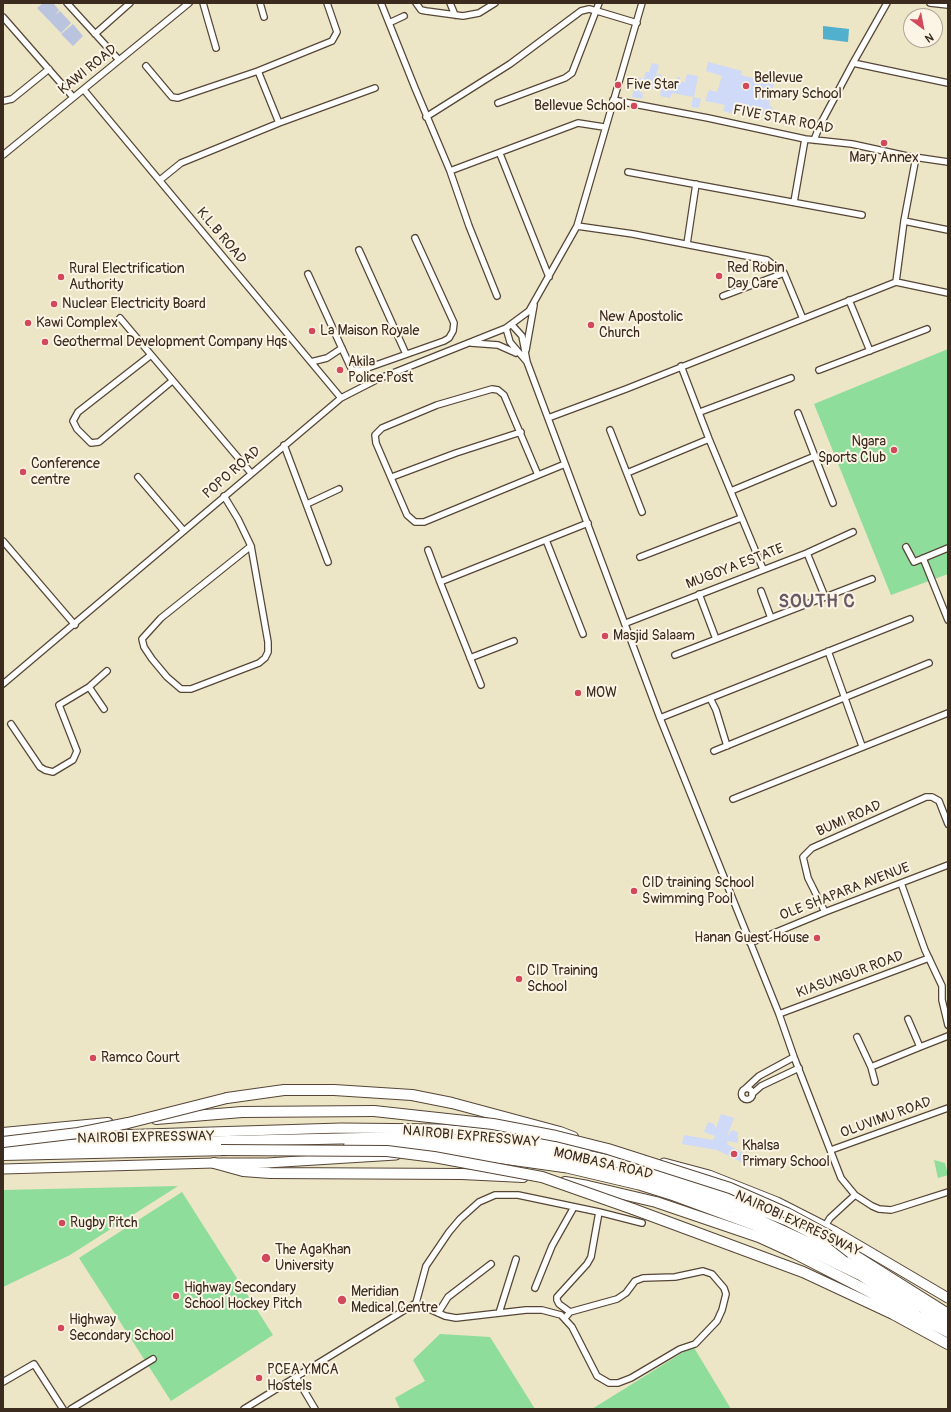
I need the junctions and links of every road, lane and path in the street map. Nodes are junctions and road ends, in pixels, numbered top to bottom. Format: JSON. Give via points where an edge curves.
{"nodes":[{"id":1,"x":66,"y":3,"type":"edge"},
{"id":2,"x":130,"y":3,"type":"edge"},
{"id":3,"x":189,"y":3,"type":"edge"},
{"id":4,"x":202,"y":3,"type":"edge"},
{"id":5,"x":260,"y":3,"type":"edge"},
{"id":6,"x":327,"y":3,"type":"edge"},
{"id":7,"x":382,"y":3,"type":"edge"},
{"id":8,"x":416,"y":3,"type":"edge"},
{"id":9,"x":450,"y":3,"type":"edge"},
{"id":10,"x":495,"y":3,"type":"edge"},
{"id":11,"x":599,"y":3,"type":"edge"},
{"id":12,"x":642,"y":3,"type":"edge"},
{"id":13,"x":887,"y":3,"type":"edge"},
{"id":14,"x":930,"y":3,"type":"edge"},
{"id":15,"x":948,"y":5,"type":"edge"},
{"id":16,"x":597,"y":11,"type":"junction"},
{"id":17,"x":404,"y":16,"type":"dead end"},
{"id":18,"x":455,"y":16,"type":"junction"},
{"id":19,"x":3,"y":17,"type":"edge"},
{"id":20,"x":264,"y":17,"type":"dead end"},
{"id":21,"x":389,"y":23,"type":"junction"},
{"id":22,"x":637,"y":23,"type":"junction"},
{"id":23,"x":95,"y":34,"type":"junction"},
{"id":24,"x":216,"y":48,"type":"dead end"},
{"id":25,"x":119,"y":60,"type":"junction"},
{"id":26,"x":853,"y":63,"type":"junction"},
{"id":27,"x":146,"y":66,"type":"dead end"},
{"id":28,"x":49,"y":69,"type":"junction"},
{"id":29,"x":258,"y":71,"type":"junction"},
{"id":30,"x":948,"y":83,"type":"edge"},
{"id":31,"x":375,"y":88,"type":"dead end"},
{"id":32,"x":84,"y":90,"type":"junction"},
{"id":33,"x":73,"y":97,"type":"junction"},
{"id":34,"x":613,"y":100,"type":"junction"},
{"id":35,"x":3,"y":101,"type":"edge"},
{"id":36,"x":498,"y":103,"type":"dead end"},
{"id":37,"x":426,"y":117,"type":"junction"},
{"id":38,"x":279,"y":123,"type":"junction"},
{"id":39,"x":604,"y":127,"type":"junction"},
{"id":40,"x":805,"y":139,"type":"junction"},
{"id":41,"x":814,"y":140,"type":"junction"},
{"id":42,"x":500,"y":154,"type":"junction"},
{"id":43,"x":3,"y":155,"type":"edge"},
{"id":44,"x":916,"y":158,"type":"junction"},
{"id":45,"x":948,"y":162,"type":"edge"},
{"id":46,"x":450,"y":171,"type":"junction"},
{"id":47,"x":628,"y":172,"type":"dead end"},
{"id":48,"x":160,"y":180,"type":"junction"},
{"id":49,"x":696,"y":184,"type":"junction"},
{"id":50,"x":794,"y":202,"type":"junction"},
{"id":51,"x":862,"y":215,"type":"dead end"},
{"id":52,"x":904,"y":221,"type":"junction"},
{"id":53,"x":576,"y":226,"type":"junction"},
{"id":54,"x":948,"y":230,"type":"edge"},
{"id":55,"x":415,"y":238,"type":"dead end"},
{"id":56,"x":687,"y":244,"type":"junction"},
{"id":57,"x":359,"y":250,"type":"dead end"},
{"id":58,"x":784,"y":273,"type":"junction"},
{"id":59,"x":308,"y":274,"type":"dead end"},
{"id":60,"x":549,"y":277,"type":"junction"},
{"id":61,"x":896,"y":282,"type":"junction"},
{"id":62,"x":948,"y":293,"type":"edge"},
{"id":63,"x":497,"y":296,"type":"dead end"},
{"id":64,"x":723,"y":296,"type":"dead end"},
{"id":65,"x":849,"y":300,"type":"junction"},
{"id":66,"x":535,"y":303,"type":"junction"},
{"id":67,"x":120,"y":318,"type":"dead end"},
{"id":68,"x":803,"y":319,"type":"junction"},
{"id":69,"x":509,"y":327,"type":"junction"},
{"id":70,"x":927,"y":329,"type":"dead end"},
{"id":71,"x":467,"y":344,"type":"junction"},
{"id":72,"x":342,"y":348,"type":"junction"},
{"id":73,"x":526,"y":350,"type":"junction"},
{"id":74,"x":870,"y":351,"type":"junction"},
{"id":75,"x":406,"y":354,"type":"junction"},
{"id":76,"x":518,"y":354,"type":"junction"},
{"id":77,"x":151,"y":355,"type":"junction"},
{"id":78,"x":311,"y":362,"type":"junction"},
{"id":79,"x":527,"y":362,"type":"junction"},
{"id":80,"x":681,"y":366,"type":"junction"},
{"id":81,"x":819,"y":370,"type":"dead end"},
{"id":82,"x":791,"y":378,"type":"dead end"},
{"id":83,"x":172,"y":381,"type":"junction"},
{"id":84,"x":341,"y":398,"type":"junction"},
{"id":85,"x":700,"y":412,"type":"junction"},
{"id":86,"x":798,"y":413,"type":"dead end"},
{"id":87,"x":548,"y":418,"type":"junction"},
{"id":88,"x":610,"y":430,"type":"dead end"},
{"id":89,"x":521,"y":432,"type":"junction"},
{"id":90,"x":709,"y":439,"type":"junction"},
{"id":91,"x":284,"y":445,"type":"junction"},
{"id":92,"x":815,"y":456,"type":"junction"},
{"id":93,"x":565,"y":464,"type":"junction"},
{"id":94,"x":251,"y":473,"type":"junction"},
{"id":95,"x":626,"y":473,"type":"junction"},
{"id":96,"x":538,"y":475,"type":"junction"},
{"id":97,"x":138,"y":477,"type":"dead end"},
{"id":98,"x":392,"y":477,"type":"junction"},
{"id":99,"x":339,"y":489,"type":"dead end"},
{"id":100,"x":731,"y":490,"type":"junction"},
{"id":101,"x":224,"y":496,"type":"junction"},
{"id":102,"x":833,"y":503,"type":"dead end"},
{"id":103,"x":307,"y":504,"type":"junction"},
{"id":104,"x":642,"y":512,"type":"dead end"},
{"id":105,"x":741,"y":518,"type":"junction"},
{"id":106,"x":588,"y":523,"type":"junction"},
{"id":107,"x":184,"y":531,"type":"junction"},
{"id":108,"x":853,"y":532,"type":"dead end"},
{"id":109,"x":546,"y":540,"type":"junction"},
{"id":110,"x":3,"y":541,"type":"edge"},
{"id":111,"x":250,"y":546,"type":"junction"},
{"id":112,"x":906,"y":547,"type":"dead end"},
{"id":113,"x":948,"y":548,"type":"edge"},
{"id":114,"x":428,"y":550,"type":"dead end"},
{"id":115,"x":807,"y":553,"type":"junction"},
{"id":116,"x":640,"y":557,"type":"dead end"},
{"id":117,"x":923,"y":558,"type":"junction"},
{"id":118,"x":328,"y":562,"type":"dead end"},
{"id":119,"x":763,"y":569,"type":"junction"},
{"id":120,"x":872,"y":579,"type":"dead end"},
{"id":121,"x":440,"y":582,"type":"junction"},
{"id":122,"x":761,"y":591,"type":"dead end"},
{"id":123,"x":699,"y":594,"type":"junction"},
{"id":124,"x":825,"y":597,"type":"junction"},
{"id":125,"x":946,"y":609,"type":"edge"},
{"id":126,"x":771,"y":618,"type":"junction"},
{"id":127,"x":910,"y":619,"type":"dead end"},
{"id":128,"x":948,"y":620,"type":"edge"},
{"id":129,"x":626,"y":623,"type":"junction"},
{"id":130,"x":75,"y":624,"type":"junction"},
{"id":131,"x":583,"y":634,"type":"dead end"},
{"id":132,"x":716,"y":639,"type":"junction"},
{"id":133,"x":514,"y":641,"type":"dead end"},
{"id":134,"x":828,"y":651,"type":"junction"},
{"id":135,"x":676,"y":655,"type":"dead end"},
{"id":136,"x":470,"y":658,"type":"junction"},
{"id":137,"x":929,"y":663,"type":"dead end"},
{"id":138,"x":107,"y":671,"type":"dead end"},
{"id":139,"x":3,"y":684,"type":"edge"},
{"id":140,"x":481,"y":685,"type":"dead end"},
{"id":141,"x":89,"y":687,"type":"junction"},
{"id":142,"x":844,"y":697,"type":"junction"},
{"id":143,"x":710,"y":698,"type":"junction"},
{"id":144,"x":104,"y":709,"type":"dead end"},
{"id":145,"x":948,"y":713,"type":"edge"},
{"id":146,"x":660,"y":718,"type":"junction"},
{"id":147,"x":12,"y":724,"type":"dead end"},
{"id":148,"x":727,"y":746,"type":"junction"},
{"id":149,"x":862,"y":746,"type":"junction"},
{"id":150,"x":714,"y":751,"type":"dead end"},
{"id":151,"x":733,"y":799,"type":"dead end"},
{"id":152,"x":948,"y":824,"type":"edge"},
{"id":153,"x":948,"y":865,"type":"edge"},
{"id":154,"x":901,"y":883,"type":"junction"},
{"id":155,"x":824,"y":912,"type":"junction"},
{"id":156,"x":750,"y":943,"type":"junction"},
{"id":157,"x":929,"y":958,"type":"junction"},
{"id":158,"x":948,"y":984,"type":"edge"},
{"id":159,"x":942,"y":986,"type":"junction"},
{"id":160,"x":779,"y":1014,"type":"junction"},
{"id":161,"x":908,"y":1019,"type":"dead end"},
{"id":162,"x":948,"y":1024,"type":"edge"},
{"id":163,"x":948,"y":1036,"type":"edge"},
{"id":164,"x":857,"y":1037,"type":"dead end"},
{"id":165,"x":920,"y":1047,"type":"junction"},
{"id":166,"x":794,"y":1057,"type":"junction"},
{"id":167,"x":871,"y":1067,"type":"junction"},
{"id":168,"x":799,"y":1068,"type":"junction"},
{"id":169,"x":875,"y":1082,"type":"dead end"},
{"id":170,"x":746,"y":1088,"type":"junction"},
{"id":171,"x":752,"y":1094,"type":"junction"},
{"id":172,"x":948,"y":1108,"type":"edge"},
{"id":173,"x":3,"y":1133,"type":"edge"},
{"id":174,"x":3,"y":1137,"type":"edge"},
{"id":175,"x":3,"y":1142,"type":"edge"},
{"id":176,"x":3,"y":1146,"type":"edge"},
{"id":177,"x":221,"y":1150,"type":"junction"},
{"id":178,"x":831,"y":1150,"type":"junction"},
{"id":179,"x":610,"y":1153,"type":"junction"},
{"id":180,"x":3,"y":1155,"type":"edge"},
{"id":181,"x":214,"y":1163,"type":"junction"},
{"id":182,"x":3,"y":1169,"type":"edge"},
{"id":183,"x":948,"y":1192,"type":"edge"},
{"id":184,"x":855,"y":1195,"type":"junction"},
{"id":185,"x":574,"y":1207,"type":"junction"},
{"id":186,"x":599,"y":1212,"type":"junction"},
{"id":187,"x":642,"y":1224,"type":"dead end"},
{"id":188,"x":825,"y":1226,"type":"junction"},
{"id":189,"x":851,"y":1253,"type":"junction"},
{"id":190,"x":516,"y":1259,"type":"dead end"},
{"id":191,"x":491,"y":1264,"type":"dead end"},
{"id":192,"x":535,"y":1288,"type":"dead end"},
{"id":193,"x":948,"y":1298,"type":"edge"},
{"id":194,"x":416,"y":1303,"type":"junction"},
{"id":195,"x":570,"y":1312,"type":"junction"},
{"id":196,"x":438,"y":1313,"type":"junction"},
{"id":197,"x":499,"y":1313,"type":"junction"},
{"id":198,"x":948,"y":1314,"type":"edge"},
{"id":199,"x":565,"y":1318,"type":"junction"},
{"id":200,"x":948,"y":1324,"type":"edge"},
{"id":201,"x":948,"y":1332,"type":"edge"},
{"id":202,"x":948,"y":1344,"type":"edge"},
{"id":203,"x":153,"y":1359,"type":"dead end"},
{"id":204,"x":296,"y":1377,"type":"junction"},
{"id":205,"x":3,"y":1382,"type":"edge"},
{"id":206,"x":63,"y":1409,"type":"edge"},
{"id":207,"x":71,"y":1409,"type":"edge"},
{"id":208,"x":244,"y":1409,"type":"edge"},
{"id":209,"x":315,"y":1409,"type":"edge"}],
"edges":[{"from":1,"to":23,"type":"street"},
{"from":2,"to":23,"type":"street"},
{"from":3,"to":25,"type":"street","name":"KAWI ROAD"},
{"from":4,"to":24,"type":"street"},
{"from":5,"to":20,"type":"street"},
{"from":6,"to":29,"type":"street","via":[[337,32],[332,41]]},
{"from":7,"to":21,"type":"street"},
{"from":8,"to":18,"type":"street","via":[[421,10]]},
{"from":9,"to":18,"type":"street"},
{"from":10,"to":18,"type":"street","via":[[479,13]]},
{"from":11,"to":16,"type":"street"},
{"from":12,"to":22,"type":"street"},
{"from":13,"to":26,"type":"street"},
{"from":14,"to":15,"type":"street"},
{"from":16,"to":22,"type":"street"},
{"from":16,"to":36,"type":"street","via":[[572,73],[565,78]]},
{"from":16,"to":37,"type":"street","via":[[589,9],[572,17],[510,64]]},
{"from":17,"to":21,"type":"street"},
{"from":19,"to":28,"type":"street"},
{"from":21,"to":37,"type":"street"},
{"from":22,"to":34,"type":"street"},
{"from":23,"to":25,"type":"street"},
{"from":25,"to":32,"type":"street","name":"KAWI ROAD"},
{"from":26,"to":30,"type":"street"},
{"from":26,"to":41,"type":"street"},
{"from":27,"to":29,"type":"street","via":[[172,97],[178,98]]},
{"from":28,"to":33,"type":"street"},
{"from":28,"to":35,"type":"street","via":[[12,99]]},
{"from":29,"to":38,"type":"street"},
{"from":31,"to":38,"type":"street"},
{"from":32,"to":33,"type":"street","name":"KAWI ROAD"},
{"from":32,"to":48,"type":"street","name":"K.L.B ROAD"},
{"from":33,"to":43,"type":"street","name":"KAWI ROAD"},
{"from":34,"to":39,"type":"street"},
{"from":34,"to":40,"type":"street","name":"FIVE STAR ROAD"},
{"from":37,"to":46,"type":"street"},
{"from":38,"to":48,"type":"street","via":[[181,163]]},
{"from":39,"to":42,"type":"street","via":[[578,123]]},
{"from":39,"to":53,"type":"street"},
{"from":40,"to":41,"type":"street","name":"FIVE STAR ROAD"},
{"from":40,"to":50,"type":"street"},
{"from":41,"to":44,"type":"street","name":"FIVE STAR ROAD","via":[[852,144]]},
{"from":42,"to":46,"type":"street"},
{"from":42,"to":60,"type":"street"},
{"from":44,"to":45,"type":"street","name":"FIVE STAR ROAD"},
{"from":44,"to":52,"type":"street"},
{"from":46,"to":63,"type":"street"},
{"from":47,"to":49,"type":"street"},
{"from":48,"to":78,"type":"street","name":"K.L.B ROAD"},
{"from":49,"to":50,"type":"street"},
{"from":49,"to":56,"type":"street"},
{"from":50,"to":51,"type":"street"},
{"from":52,"to":54,"type":"street"},
{"from":52,"to":61,"type":"street"},
{"from":53,"to":56,"type":"street"},
{"from":53,"to":60,"type":"street"},
{"from":55,"to":75,"type":"street","via":[[454,322],[454,331],[444,341]]},
{"from":56,"to":58,"type":"street","via":[[767,260]]},
{"from":57,"to":75,"type":"street"},
{"from":58,"to":64,"type":"street"},
{"from":58,"to":68,"type":"street"},
{"from":59,"to":72,"type":"street"},
{"from":60,"to":66,"type":"street"},
{"from":61,"to":62,"type":"street"},
{"from":61,"to":65,"type":"street"},
{"from":65,"to":68,"type":"street"},
{"from":65,"to":74,"type":"street"},
{"from":66,"to":69,"type":"street","name":"POPO ROAD","via":[[524,316]]},
{"from":66,"to":73,"type":"street"},
{"from":67,"to":77,"type":"street"},
{"from":68,"to":80,"type":"street"},
{"from":69,"to":71,"type":"street","name":"POPO ROAD"},
{"from":69,"to":73,"type":"street","via":[[522,336]]},
{"from":69,"to":76,"type":"street","via":[[508,338]]},
{"from":70,"to":74,"type":"street"},
{"from":71,"to":76,"type":"street","via":[[498,345]]},
{"from":71,"to":84,"type":"street","name":"POPO ROAD","via":[[378,379]]},
{"from":72,"to":75,"type":"street","via":[[355,371]]},
{"from":72,"to":78,"type":"street","via":[[327,358]]},
{"from":73,"to":79,"type":"street"},
{"from":74,"to":81,"type":"street"},
{"from":76,"to":79,"type":"street"},
{"from":77,"to":83,"type":"street"},
{"from":77,"to":83,"type":"street","via":[[78,412],[73,421],[77,429],[91,443],[99,442]]},
{"from":78,"to":84,"type":"street","name":"K.L.B ROAD"},
{"from":79,"to":87,"type":"street"},
{"from":80,"to":85,"type":"street"},
{"from":80,"to":87,"type":"street"},
{"from":82,"to":85,"type":"street"},
{"from":83,"to":94,"type":"street"},
{"from":84,"to":91,"type":"street","name":"POPO ROAD"},
{"from":85,"to":90,"type":"street"},
{"from":86,"to":92,"type":"street"},
{"from":87,"to":93,"type":"street"},
{"from":88,"to":95,"type":"street"},
{"from":89,"to":96,"type":"street"},
{"from":89,"to":98,"type":"street"},
{"from":89,"to":98,"type":"street","via":[[504,395],[498,390],[492,389],[437,405],[382,428],[375,435],[376,443]]},
{"from":90,"to":95,"type":"street"},
{"from":90,"to":100,"type":"street"},
{"from":91,"to":94,"type":"street","name":"POPO ROAD"},
{"from":91,"to":103,"type":"street"},
{"from":92,"to":100,"type":"street"},
{"from":92,"to":102,"type":"street"},
{"from":93,"to":96,"type":"street"},
{"from":93,"to":106,"type":"street"},
{"from":94,"to":101,"type":"street","name":"POPO ROAD"},
{"from":95,"to":104,"type":"street"},
{"from":96,"to":98,"type":"street","via":[[420,522],[415,522],[407,515]]},
{"from":97,"to":107,"type":"street"},
{"from":99,"to":103,"type":"street"},
{"from":100,"to":105,"type":"street"},
{"from":101,"to":107,"type":"street","name":"POPO ROAD"},
{"from":101,"to":111,"type":"street"},
{"from":103,"to":118,"type":"street"},
{"from":105,"to":116,"type":"street"},
{"from":105,"to":119,"type":"street"},
{"from":106,"to":109,"type":"street"},
{"from":106,"to":129,"type":"street"},
{"from":107,"to":130,"type":"street","name":"POPO ROAD"},
{"from":108,"to":115,"type":"street","name":"MUGOYA ESTATE"},
{"from":109,"to":121,"type":"street"},
{"from":109,"to":131,"type":"street"},
{"from":110,"to":130,"type":"street"},
{"from":111,"to":111,"type":"street","via":[[269,648],[267,655],[252,666],[191,689],[181,690],[152,659],[142,639],[161,618]]},
{"from":112,"to":117,"type":"street","via":[[912,561]]},
{"from":113,"to":117,"type":"street"},
{"from":114,"to":121,"type":"street"},
{"from":115,"to":119,"type":"street","name":"MUGOYA ESTATE"},
{"from":115,"to":124,"type":"street"},
{"from":117,"to":125,"type":"street"},
{"from":119,"to":123,"type":"street","name":"MUGOYA ESTATE"},
{"from":120,"to":124,"type":"street"},
{"from":121,"to":136,"type":"street"},
{"from":122,"to":126,"type":"street"},
{"from":123,"to":129,"type":"street","name":"MUGOYA ESTATE"},
{"from":123,"to":132,"type":"street"},
{"from":124,"to":126,"type":"street"},
{"from":125,"to":128,"type":"street"},
{"from":126,"to":132,"type":"street"},
{"from":127,"to":134,"type":"street"},
{"from":129,"to":146,"type":"street"},
{"from":130,"to":139,"type":"street","name":"POPO ROAD"},
{"from":132,"to":135,"type":"street"},
{"from":133,"to":136,"type":"street"},
{"from":134,"to":142,"type":"street"},
{"from":134,"to":143,"type":"street"},
{"from":136,"to":140,"type":"street"},
{"from":137,"to":142,"type":"street"},
{"from":138,"to":141,"type":"street"},
{"from":141,"to":144,"type":"street"},
{"from":141,"to":147,"type":"street","via":[[59,705],[77,751],[73,760],[59,770],[53,772],[40,766]]},
{"from":142,"to":148,"type":"street"},
{"from":142,"to":149,"type":"street"},
{"from":143,"to":146,"type":"street"},
{"from":143,"to":148,"type":"street"},
{"from":145,"to":149,"type":"street"},
{"from":146,"to":156,"type":"street"},
{"from":148,"to":150,"type":"street"},
{"from":149,"to":151,"type":"street"},
{"from":152,"to":155,"type":"street","name":"BUMI ROAD","via":[[939,801],[926,797],[812,848],[803,857],[808,878]]},
{"from":153,"to":154,"type":"street","name":"OLE SHAPARA AVENUE"},
{"from":154,"to":155,"type":"street","name":"OLE SHAPARA AVENUE"},
{"from":154,"to":157,"type":"street"},
{"from":155,"to":156,"type":"street","name":"OLE SHAPARA AVENUE"},
{"from":156,"to":160,"type":"street"},
{"from":157,"to":159,"type":"street"},
{"from":157,"to":160,"type":"street","name":"KIASUNGUR ROAD"},
{"from":158,"to":159,"type":"street"},
{"from":159,"to":162,"type":"street","via":[[942,1000]]},
{"from":160,"to":166,"type":"street"},
{"from":161,"to":165,"type":"street"},
{"from":163,"to":165,"type":"street"},
{"from":164,"to":167,"type":"street"},
{"from":165,"to":167,"type":"street"},
{"from":166,"to":168,"type":"street"},
{"from":166,"to":170,"type":"street","via":[[759,1076]]},
{"from":167,"to":169,"type":"street"},
{"from":168,"to":171,"type":"street","via":[[761,1086]]},
{"from":168,"to":178,"type":"street"},
{"from":170,"to":171,"type":"street","via":[[750,1089]]},
{"from":170,"to":171,"type":"street","via":[[742,1092],[743,1097],[749,1098]]},
{"from":172,"to":178,"type":"street","name":"OLUVIMU ROAD"},
{"from":173,"to":189,"type":"highway","bridge":true,"via":[[242,1112],[374,1112],[493,1124],[608,1149],[730,1188],[787,1213],[828,1235]]},
{"from":174,"to":179,"type":"highway","name":"MOMBASA ROAD","via":[[341,1128],[443,1129],[517,1136]]},
{"from":175,"to":179,"type":"highway","bridge":true,"via":[[78,1133],[227,1098],[284,1090],[334,1090],[412,1095],[452,1103],[560,1132]]},
{"from":176,"to":189,"type":"highway","name":"NAIROBI EXPRESSWAY","bridge":true,"via":[[408,1137],[524,1144],[616,1162],[706,1188],[786,1220]]},
{"from":177,"to":180,"type":"highway","name":"NAIROBI EXPRESSWAY"},
{"from":177,"to":200,"type":"highway","name":"NAIROBI EXPRESSWAY","bridge":true,"via":[[400,1145],[519,1153],[594,1167],[674,1187],[788,1232],[856,1267]]},
{"from":177,"to":202,"type":"highway","bridge":true,"via":[[387,1152],[434,1157],[542,1177],[803,1272],[893,1314]]},
{"from":178,"to":184,"type":"street","via":[[841,1178]]},
{"from":179,"to":188,"type":"highway","name":"MOMBASA ROAD","via":[[696,1171],[777,1202]]},
{"from":181,"to":182,"type":"highway","name":"MOMBASA ROAD"},
{"from":181,"to":201,"type":"highway","via":[[243,1172],[462,1174],[533,1177],[588,1186],[656,1202],[744,1231],[794,1253]]},
{"from":181,"to":201,"type":"highway","name":"MOMBASA ROAD","via":[[268,1163],[443,1152],[568,1168],[674,1196],[753,1225],[861,1276]]},
{"from":183,"to":184,"type":"street","via":[[891,1210],[872,1206]]},
{"from":184,"to":188,"type":"street"},
{"from":185,"to":186,"type":"street"},
{"from":185,"to":192,"type":"street","via":[[552,1246]]},
{"from":185,"to":194,"type":"street","via":[[518,1195],[495,1195],[479,1202],[449,1232],[426,1266]]},
{"from":186,"to":187,"type":"street"},
{"from":186,"to":195,"type":"street","via":[[588,1264],[557,1300]]},
{"from":188,"to":193,"type":"highway","name":"MOMBASA ROAD"},
{"from":189,"to":198,"type":"highway","name":"NAIROBI EXPRESSWAY"},
{"from":190,"to":197,"type":"street"},
{"from":191,"to":196,"type":"street","via":[[448,1297]]},
{"from":194,"to":196,"type":"street"},
{"from":194,"to":204,"type":"street"},
{"from":195,"to":199,"type":"street"},
{"from":195,"to":199,"type":"street","via":[[617,1299],[626,1293],[635,1281],[642,1278],[703,1271],[712,1274],[726,1294],[717,1320],[695,1344],[680,1349],[618,1383],[609,1383],[597,1376]]},
{"from":196,"to":197,"type":"street","via":[[456,1318]]},
{"from":197,"to":199,"type":"street","via":[[542,1310]]},
{"from":203,"to":207,"type":"street"},
{"from":204,"to":208,"type":"street"},
{"from":204,"to":209,"type":"street"},
{"from":205,"to":206,"type":"street","via":[[34,1364]]}]}
